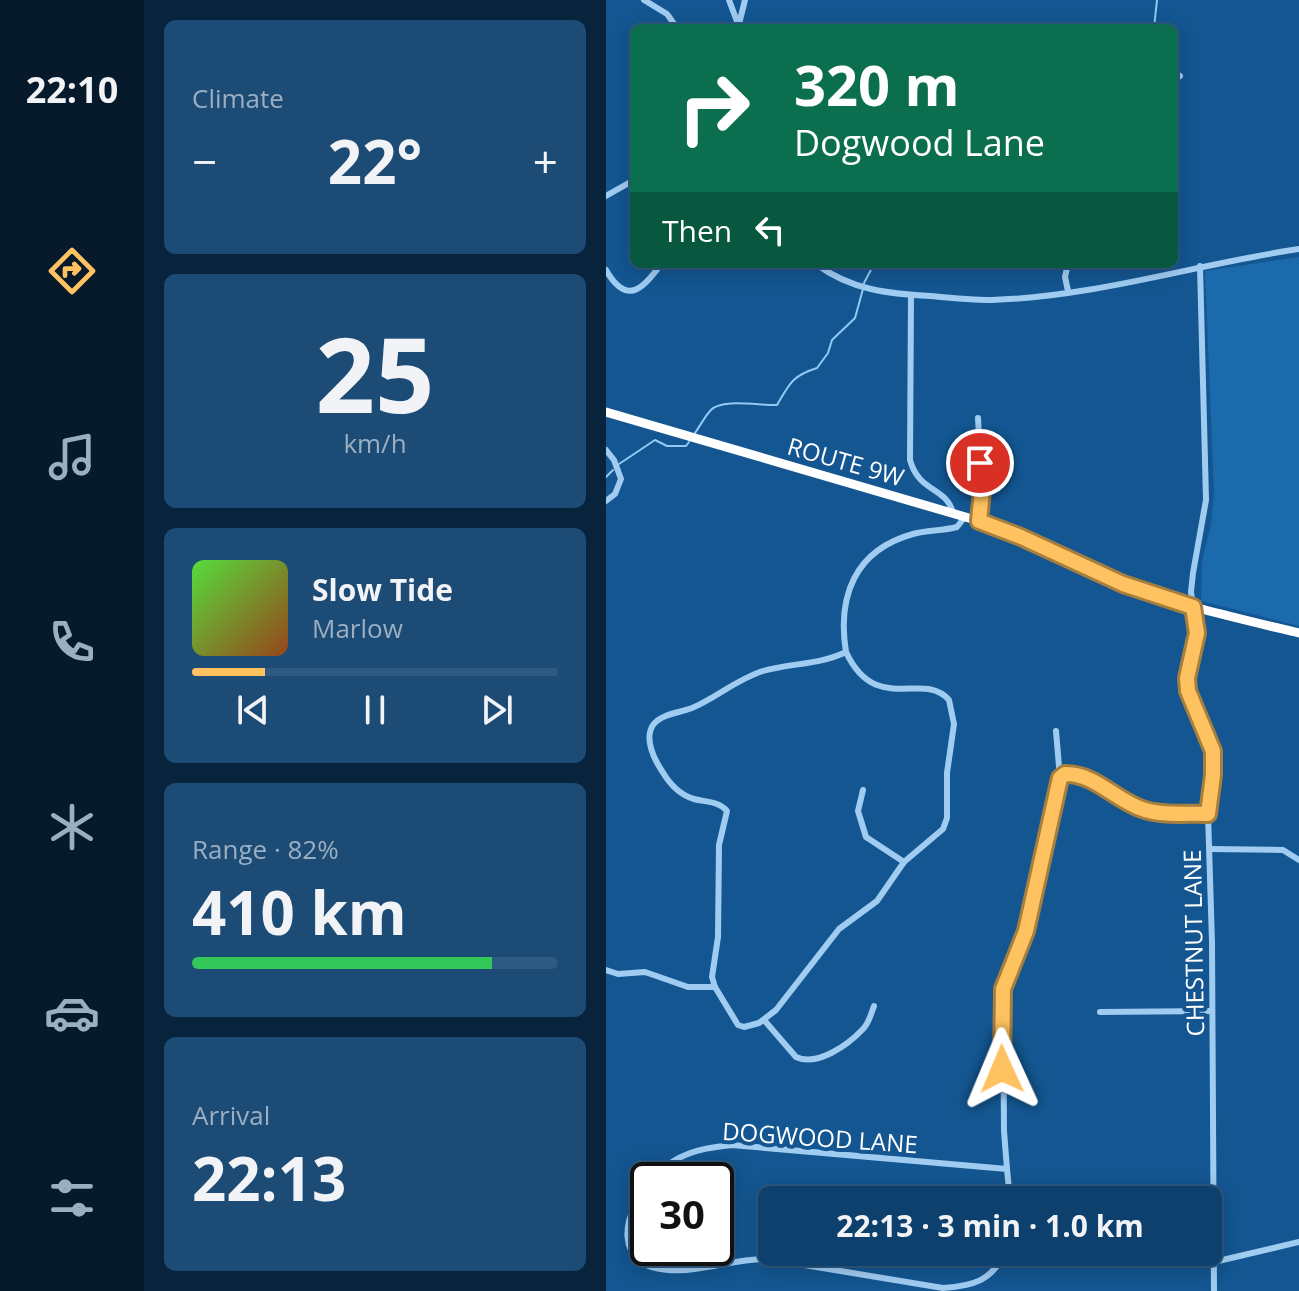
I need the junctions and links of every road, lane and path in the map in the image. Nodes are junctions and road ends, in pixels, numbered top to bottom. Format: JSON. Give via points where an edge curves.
{"nodes":[{"id":1,"x":644,"y":0,"type":"edge"},
{"id":2,"x":729,"y":0,"type":"edge"},
{"id":3,"x":745,"y":0,"type":"edge"},
{"id":4,"x":674,"y":24,"type":"edge"},
{"id":5,"x":737,"y":24,"type":"edge"},
{"id":6,"x":739,"y":24,"type":"edge"},
{"id":7,"x":630,"y":182,"type":"edge"},
{"id":8,"x":606,"y":196,"type":"edge"},
{"id":9,"x":1299,"y":249,"type":"edge"},
{"id":10,"x":1200,"y":266,"type":"junction"},
{"id":11,"x":658,"y":268,"type":"edge"},
{"id":12,"x":822,"y":268,"type":"edge"},
{"id":13,"x":1067,"y":268,"type":"edge"},
{"id":14,"x":606,"y":270,"type":"edge"},
{"id":15,"x":1068,"y":291,"type":"junction"},
{"id":16,"x":911,"y":295,"type":"junction"},
{"id":17,"x":606,"y":412,"type":"edge"},
{"id":18,"x":978,"y":418,"type":"dead end"},
{"id":19,"x":606,"y":450,"type":"edge"},
{"id":20,"x":606,"y":501,"type":"edge"},
{"id":21,"x":953,"y":513,"type":"junction"},
{"id":22,"x":964,"y":518,"type":"junction"},
{"id":23,"x":979,"y":521,"type":"junction"},
{"id":24,"x":1193,"y":607,"type":"junction"},
{"id":25,"x":1299,"y":633,"type":"edge"},
{"id":26,"x":846,"y":652,"type":"junction"},
{"id":27,"x":1056,"y":731,"type":"dead end"},
{"id":28,"x":1060,"y":778,"type":"junction"},
{"id":29,"x":863,"y":790,"type":"dead end"},
{"id":30,"x":1208,"y":814,"type":"junction"},
{"id":31,"x":1209,"y":849,"type":"junction"},
{"id":32,"x":1299,"y":860,"type":"edge"},
{"id":33,"x":904,"y":862,"type":"junction"},
{"id":34,"x":606,"y":970,"type":"edge"},
{"id":35,"x":715,"y":987,"type":"junction"},
{"id":36,"x":874,"y":1006,"type":"dead end"},
{"id":37,"x":1212,"y":1011,"type":"junction"},
{"id":38,"x":1100,"y":1012,"type":"dead end"},
{"id":39,"x":764,"y":1020,"type":"junction"},
{"id":40,"x":1007,"y":1169,"type":"junction"},
{"id":41,"x":1009,"y":1186,"type":"edge"},
{"id":42,"x":1211,"y":1186,"type":"edge"},
{"id":43,"x":625,"y":1205,"type":"dead end"},
{"id":44,"x":618,"y":1235,"type":"dead end"},
{"id":45,"x":1299,"y":1242,"type":"edge"},
{"id":46,"x":758,"y":1259,"type":"edge"},
{"id":47,"x":1222,"y":1260,"type":"edge"},
{"id":48,"x":810,"y":1266,"type":"edge"},
{"id":49,"x":998,"y":1266,"type":"edge"},
{"id":50,"x":1214,"y":1266,"type":"edge"},
{"id":51,"x":1214,"y":1291,"type":"edge"}],
"edges":[{"from":1,"to":4,"type":"street"},
{"from":2,"to":5,"type":"street"},
{"from":3,"to":6,"type":"street"},
{"from":7,"to":8,"type":"street"},
{"from":9,"to":10,"type":"street"},
{"from":10,"to":15,"type":"street"},
{"from":10,"to":24,"type":"street","name":"CHESTNUT LANE","via":[[1206,500],[1193,573]]},
{"from":11,"to":14,"type":"street","via":[[632,292],[616,286]]},
{"from":12,"to":16,"type":"street","via":[[864,289]]},
{"from":13,"to":15,"type":"street"},
{"from":15,"to":16,"type":"street","via":[[991,300]]},
{"from":16,"to":21,"type":"street","via":[[910,460],[918,479],[949,500]]},
{"from":17,"to":21,"type":"highway","name":"ROUTE 9W"},
{"from":18,"to":23,"type":"street"},
{"from":19,"to":20,"type":"street","via":[[621,479]]},
{"from":21,"to":22,"type":"highway","name":"ROUTE 9W"},
{"from":22,"to":23,"type":"highway","name":"ROUTE 9W"},
{"from":22,"to":26,"type":"street","via":[[957,527],[899,540],[860,569],[844,606]]},
{"from":23,"to":24,"type":"highway","name":"ROUTE 9W","via":[[1123,584]]},
{"from":24,"to":25,"type":"highway","name":"ROUTE 9W"},
{"from":24,"to":30,"type":"street","name":"CHESTNUT LANE","via":[[1197,633],[1187,678],[1213,751]]},
{"from":26,"to":33,"type":"street","via":[[867,681],[936,691],[949,700],[954,714],[946,823]]},
{"from":26,"to":35,"type":"street","via":[[761,672],[660,719],[650,731],[655,759],[674,787],[687,797],[722,805],[728,813],[719,845]]},
{"from":27,"to":28,"type":"street"},
{"from":28,"to":30,"type":"street","via":[[1081,776],[1144,810]]},
{"from":28,"to":40,"type":"street","via":[[1026,931],[1003,989]]},
{"from":29,"to":33,"type":"street","via":[[858,811],[866,837]]},
{"from":30,"to":31,"type":"street","name":"CHESTNUT LANE"},
{"from":31,"to":32,"type":"street","via":[[1283,850]]},
{"from":31,"to":37,"type":"street","name":"CHESTNUT LANE"},
{"from":33,"to":39,"type":"street","via":[[884,894],[839,929]]},
{"from":34,"to":35,"type":"street","via":[[645,972],[688,987]]},
{"from":35,"to":39,"type":"street","via":[[738,1025]]},
{"from":36,"to":39,"type":"street","via":[[863,1029],[814,1060],[796,1057]]},
{"from":37,"to":38,"type":"street"},
{"from":37,"to":42,"type":"street","name":"CHESTNUT LANE"},
{"from":40,"to":41,"type":"street"},
{"from":40,"to":43,"type":"street","name":"DOGWOOD LANE","via":[[710,1147],[655,1173]]},
{"from":44,"to":46,"type":"street","via":[[628,1254],[641,1263],[673,1271]]},
{"from":45,"to":47,"type":"street"},
{"from":48,"to":49,"type":"street","via":[[943,1288],[980,1282]]},
{"from":50,"to":51,"type":"street","name":"CHESTNUT LANE"}]}
